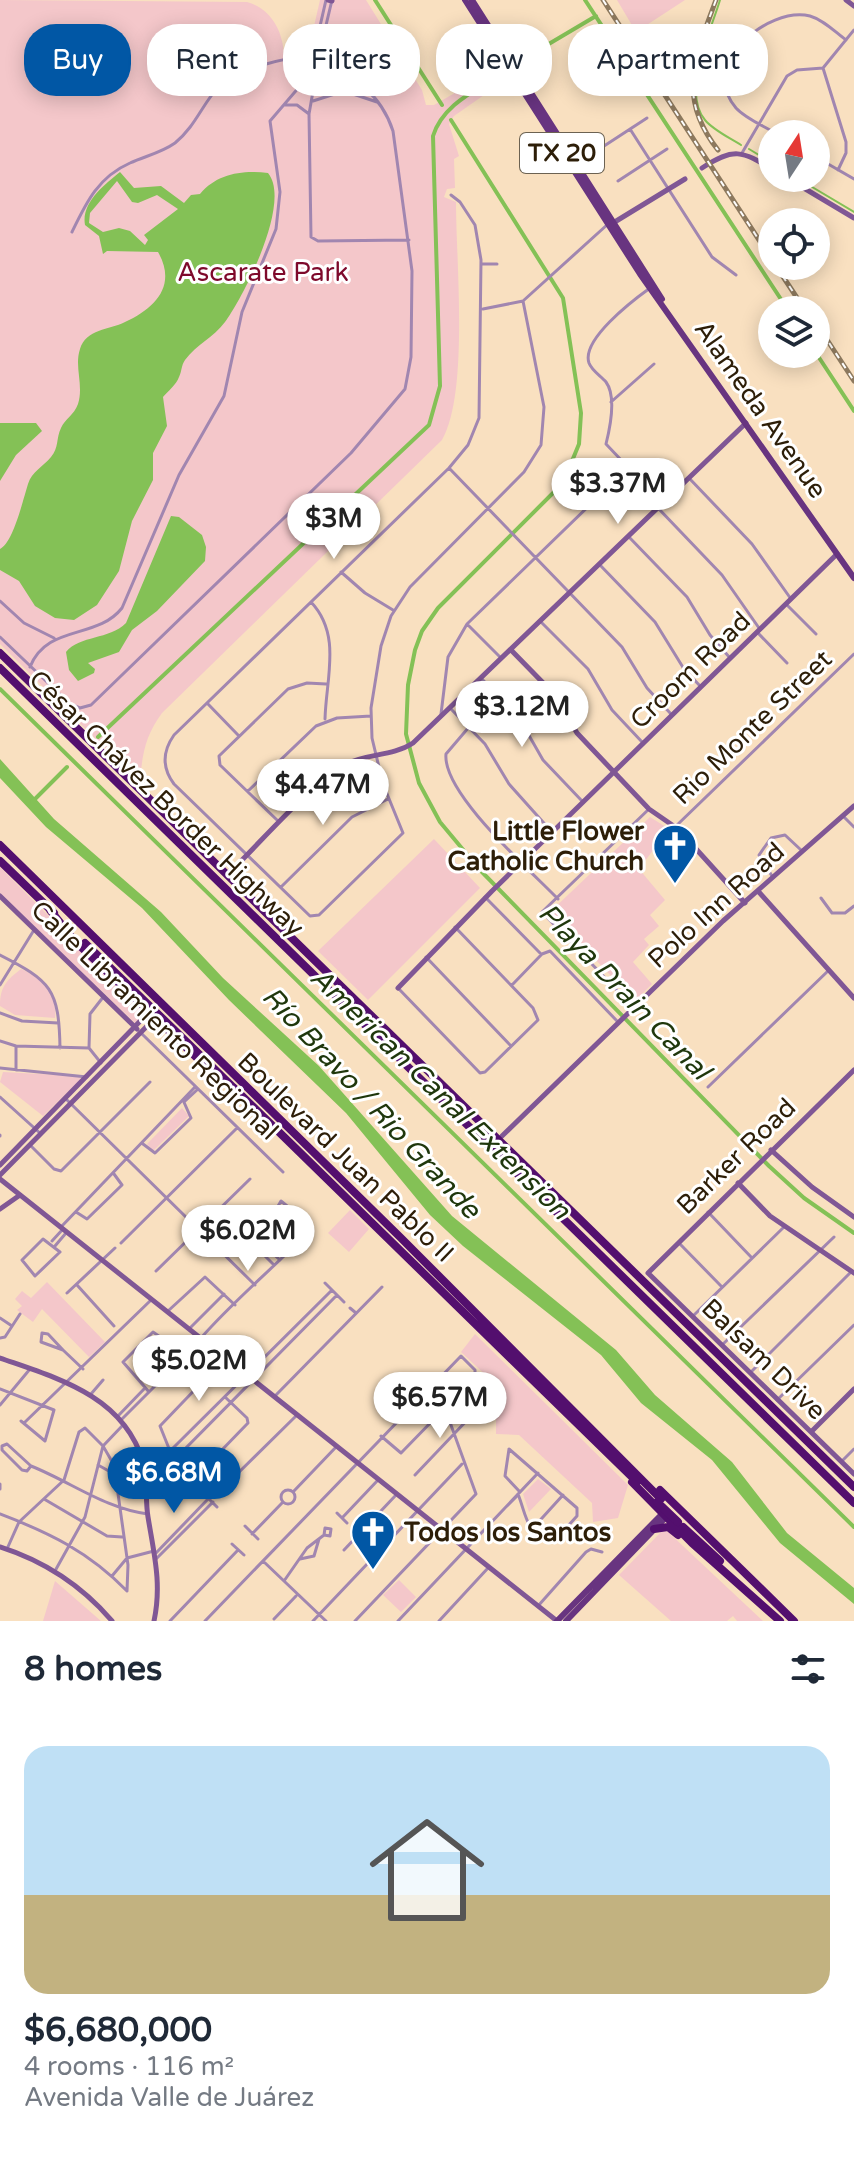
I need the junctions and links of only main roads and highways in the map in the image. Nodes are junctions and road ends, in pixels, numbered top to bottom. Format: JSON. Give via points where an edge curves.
{"nodes":[{"id":1,"x":465,"y":0,"type":"edge"},
{"id":2,"x":472,"y":0,"type":"edge"},
{"id":3,"x":574,"y":165,"type":"junction"},
{"id":4,"x":612,"y":223,"type":"junction"},
{"id":5,"x":663,"y":303,"type":"junction"},
{"id":6,"x":854,"y":578,"type":"edge"},
{"id":7,"x":0,"y":653,"type":"edge"},
{"id":8,"x":0,"y":668,"type":"edge"},
{"id":9,"x":0,"y":845,"type":"edge"},
{"id":10,"x":0,"y":861,"type":"edge"},
{"id":11,"x":50,"y":910,"type":"junction"},
{"id":12,"x":114,"y":957,"type":"junction"},
{"id":13,"x":150,"y":1017,"type":"junction"},
{"id":14,"x":198,"y":1040,"type":"junction"},
{"id":15,"x":280,"y":1135,"type":"junction"},
{"id":16,"x":572,"y":1412,"type":"junction"},
{"id":17,"x":854,"y":1487,"type":"edge"},
{"id":18,"x":659,"y":1499,"type":"junction"},
{"id":19,"x":854,"y":1503,"type":"edge"},
{"id":20,"x":675,"y":1505,"type":"junction"},
{"id":21,"x":665,"y":1515,"type":"junction"},
{"id":22,"x":681,"y":1521,"type":"junction"},
{"id":23,"x":654,"y":1529,"type":"junction"},
{"id":24,"x":692,"y":1543,"type":"junction"},
{"id":25,"x":745,"y":1582,"type":"junction"},
{"id":26,"x":557,"y":1621,"type":"edge"},
{"id":27,"x":566,"y":1621,"type":"edge"},
{"id":28,"x":780,"y":1621,"type":"edge"},
{"id":29,"x":792,"y":1621,"type":"edge"}],
"edges":[{"from":1,"to":3,"type":"main road","name":"Alameda Avenue","number":"TX 20"},
{"from":2,"to":3,"type":"main road","name":"Alameda Avenue","number":"TX 20"},
{"from":3,"to":4,"type":"main road","name":"Alameda Avenue","number":"TX 20"},
{"from":4,"to":5,"type":"main road","name":"Alameda Avenue","number":"TX 20"},
{"from":4,"to":5,"type":"main road","name":"Alameda Avenue","number":"TX 20"},
{"from":5,"to":6,"type":"main road","name":"Alameda Avenue","number":"TX 20"},
{"from":7,"to":17,"type":"highway","name":"César Chávez Border Highway"},
{"from":8,"to":19,"type":"highway","name":"César Chávez Border Highway"},
{"from":9,"to":12,"type":"highway","name":"Boulevard Juan Pablo II"},
{"from":10,"to":11,"type":"highway","name":"Boulevard Juan Pablo II"},
{"from":11,"to":13,"type":"highway"},
{"from":11,"to":15,"type":"highway","name":"Boulevard Juan Pablo II","bridge":true},
{"from":12,"to":13,"type":"highway"},
{"from":12,"to":14,"type":"highway","name":"Boulevard Juan Pablo II"},
{"from":13,"to":14,"type":"highway"},
{"from":13,"to":15,"type":"highway"},
{"from":14,"to":16,"type":"highway","name":"Boulevard Juan Pablo II"},
{"from":15,"to":16,"type":"highway","name":"Boulevard Juan Pablo II"},
{"from":16,"to":18,"type":"highway","name":"Boulevard Juan Pablo II"},
{"from":16,"to":18,"type":"highway"},
{"from":16,"to":18,"type":"highway","via":[[592,1421]]},
{"from":18,"to":20,"type":"highway"},
{"from":18,"to":21,"type":"highway"},
{"from":18,"to":22,"type":"highway","bridge":true},
{"from":20,"to":21,"type":"main road"},
{"from":20,"to":22,"type":"highway"},
{"from":21,"to":22,"type":"highway"},
{"from":21,"to":23,"type":"main road"},
{"from":21,"to":26,"type":"main road"},
{"from":22,"to":24,"type":"highway"},
{"from":22,"to":25,"type":"highway"},
{"from":22,"to":29,"type":"highway"},
{"from":23,"to":24,"type":"highway","via":[[668,1527]]},
{"from":23,"to":27,"type":"main road"},
{"from":24,"to":28,"type":"highway"},
{"from":25,"to":28,"type":"highway"},
{"from":25,"to":29,"type":"highway"}]}
